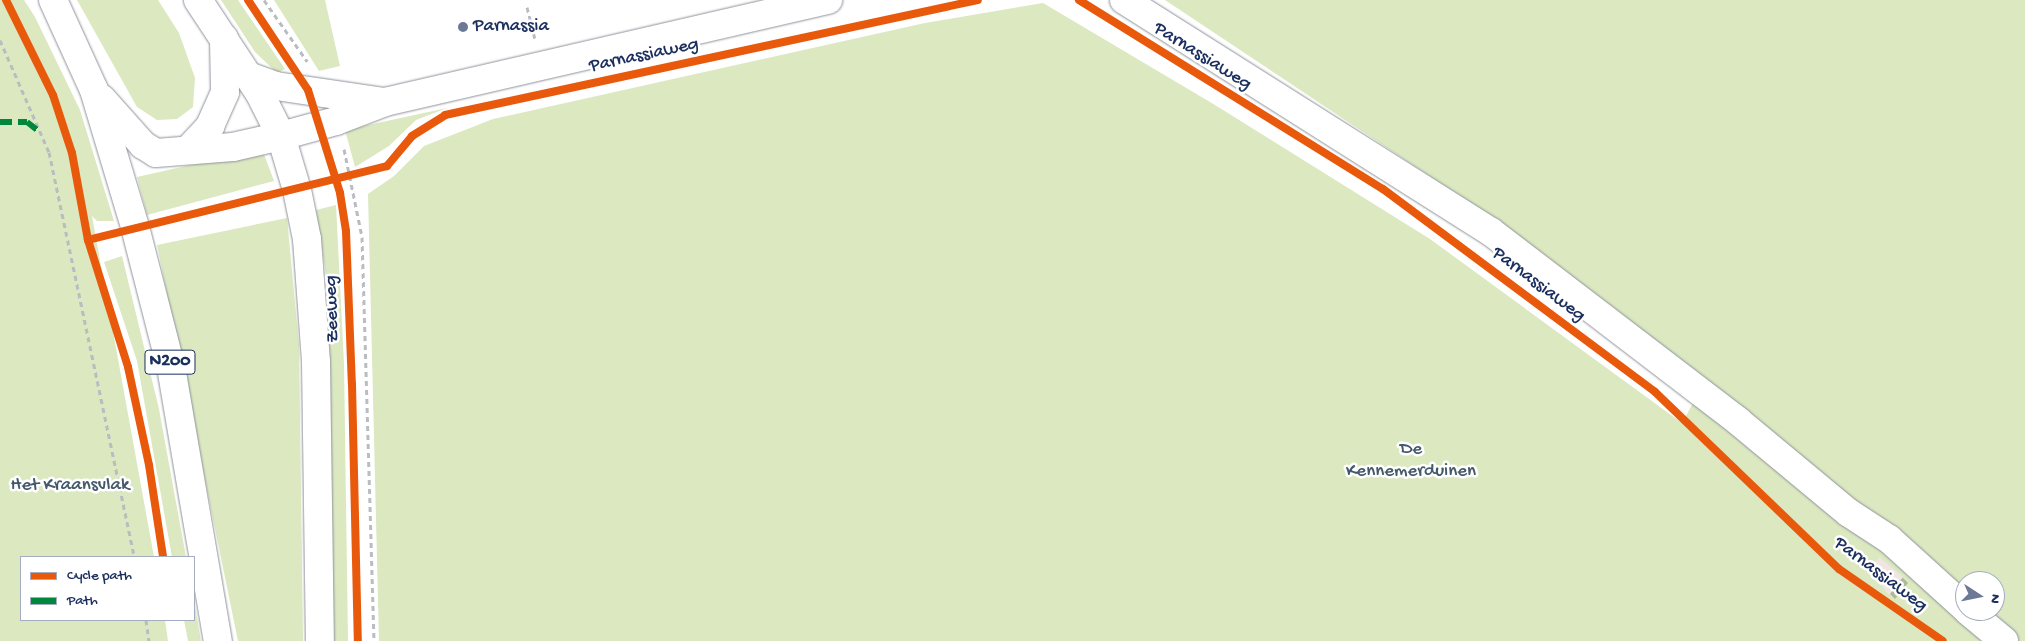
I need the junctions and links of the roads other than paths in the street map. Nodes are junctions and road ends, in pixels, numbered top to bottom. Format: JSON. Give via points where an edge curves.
{"nodes":[{"id":1,"x":53,"y":0,"type":"edge"},
{"id":2,"x":198,"y":0,"type":"edge"},
{"id":3,"x":828,"y":0,"type":"edge"},
{"id":4,"x":1124,"y":0,"type":"edge"},
{"id":5,"x":224,"y":38,"type":"junction"},
{"id":6,"x":248,"y":76,"type":"junction"},
{"id":7,"x":94,"y":90,"type":"junction"},
{"id":8,"x":385,"y":102,"type":"junction"},
{"id":9,"x":281,"y":136,"type":"junction"},
{"id":10,"x":188,"y":150,"type":"junction"},
{"id":11,"x":1955,"y":600,"type":"edge"},
{"id":12,"x":1979,"y":621,"type":"edge"},
{"id":13,"x":218,"y":641,"type":"edge"},
{"id":14,"x":320,"y":641,"type":"edge"},
{"id":15,"x":2004,"y":641,"type":"edge"}],
"edges":[{"from":1,"to":7,"type":"street","number":"N200"},
{"from":2,"to":5,"type":"street","name":"Zeeweg"},
{"from":3,"to":8,"type":"street","name":"Parnassiaweg"},
{"from":4,"to":11,"type":"street","name":"Parnassiaweg","via":[[1491,232],[1730,415],[1849,513],[1889,539]]},
{"from":5,"to":6,"type":"street","name":"Zeeweg"},
{"from":5,"to":10,"type":"street","via":[[225,92],[210,126]]},
{"from":6,"to":8,"type":"street","name":"Parnassiaweg","via":[[276,86]]},
{"from":6,"to":9,"type":"street","name":"Zeeweg"},
{"from":7,"to":10,"type":"street","number":"N200","via":[[148,149],[165,154]]},
{"from":7,"to":13,"type":"street","number":"N200","via":[[135,227],[171,367]]},
{"from":8,"to":9,"type":"street","name":"Parnassiaweg"},
{"from":9,"to":10,"type":"street","number":"N200","via":[[233,147]]},
{"from":9,"to":14,"type":"street","name":"Zeeweg","via":[[297,190],[313,286]]},
{"from":12,"to":15,"type":"street","name":"Parnassiaweg"}]}
